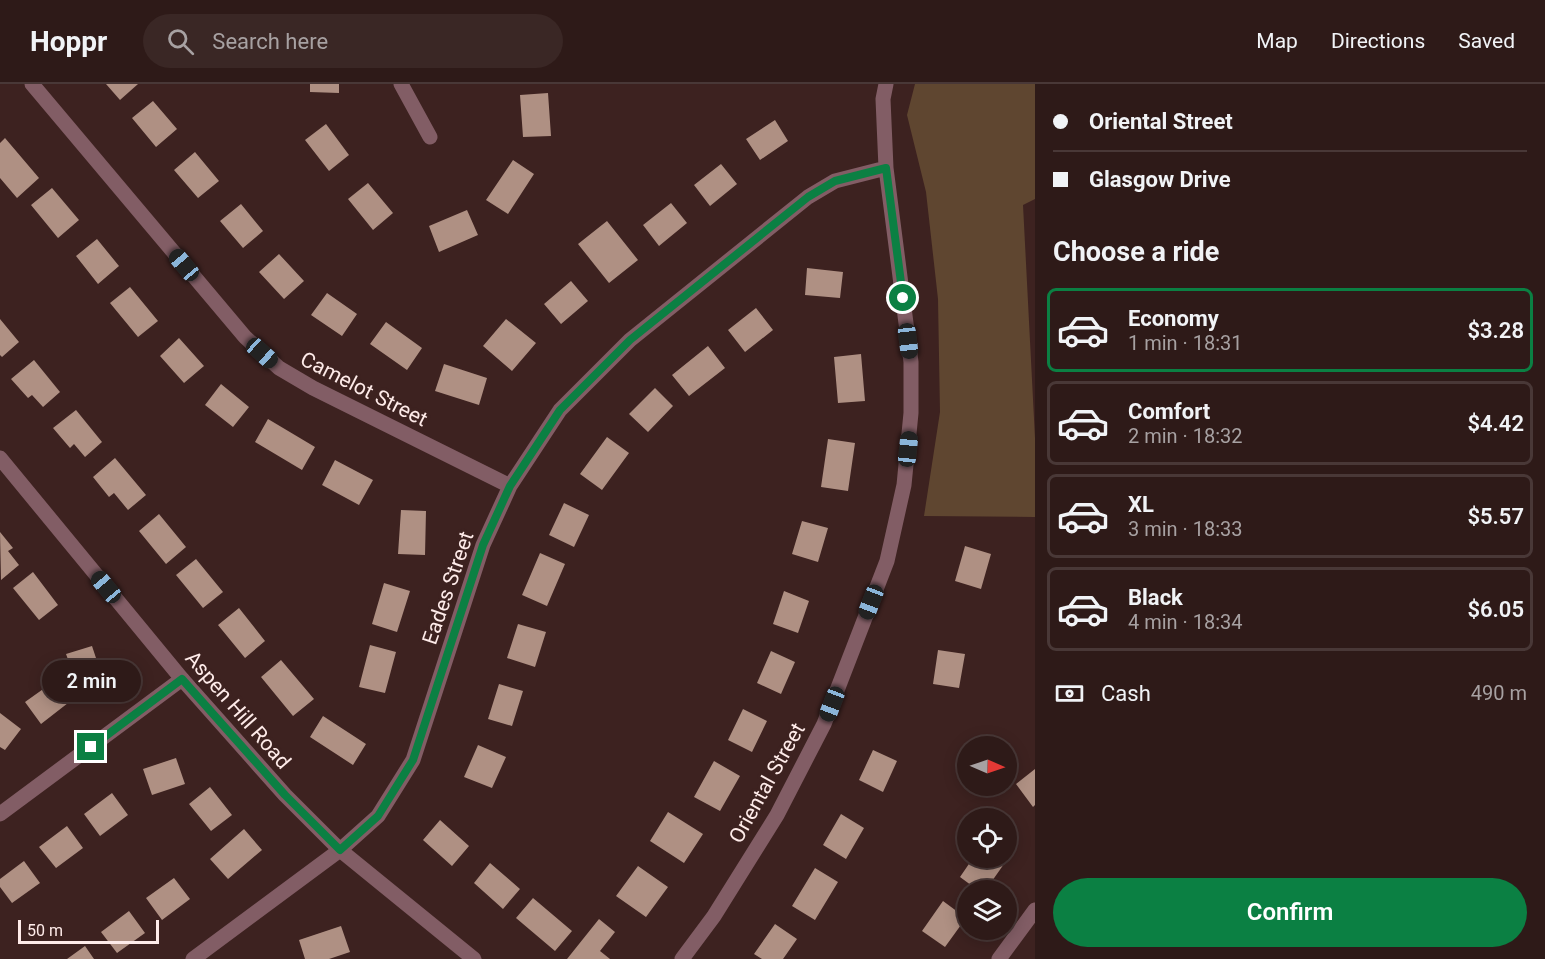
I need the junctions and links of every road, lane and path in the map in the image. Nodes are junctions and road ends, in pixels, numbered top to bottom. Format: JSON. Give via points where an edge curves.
{"nodes":[{"id":1,"x":32,"y":84,"type":"edge"},
{"id":2,"x":401,"y":84,"type":"edge"},
{"id":3,"x":886,"y":84,"type":"edge"},
{"id":4,"x":430,"y":137,"type":"dead end"},
{"id":5,"x":886,"y":168,"type":"junction"},
{"id":6,"x":0,"y":458,"type":"edge"},
{"id":7,"x":510,"y":486,"type":"junction"},
{"id":8,"x":182,"y":679,"type":"junction"},
{"id":9,"x":0,"y":814,"type":"edge"},
{"id":10,"x":340,"y":850,"type":"junction"},
{"id":11,"x":1035,"y":910,"type":"edge"},
{"id":12,"x":192,"y":959,"type":"edge"},
{"id":13,"x":474,"y":959,"type":"edge"},
{"id":14,"x":682,"y":959,"type":"edge"},
{"id":15,"x":999,"y":959,"type":"edge"}],
"edges":[{"from":1,"to":7,"type":"street","name":"Camelot Street","via":[[244,338],[279,368]]},
{"from":2,"to":4,"type":"street"},
{"from":3,"to":5,"type":"street","name":"Oriental Street"},
{"from":5,"to":7,"type":"street","name":"Eades Street","via":[[835,181],[808,197],[630,340],[560,410]]},
{"from":5,"to":14,"type":"street","name":"Oriental Street","via":[[910,362],[911,413],[904,485],[887,561],[824,724],[777,815],[714,916]]},
{"from":6,"to":8,"type":"street","name":"Aspen Hill Road"},
{"from":7,"to":10,"type":"street","name":"Eades Street","via":[[483,545],[413,760],[378,816]]},
{"from":8,"to":9,"type":"street"},
{"from":8,"to":10,"type":"street","name":"Aspen Hill Road","via":[[285,795]]},
{"from":10,"to":12,"type":"street","name":"Eades Street"},
{"from":10,"to":13,"type":"street","name":"Aspen Hill Road"},
{"from":11,"to":15,"type":"street"}]}
